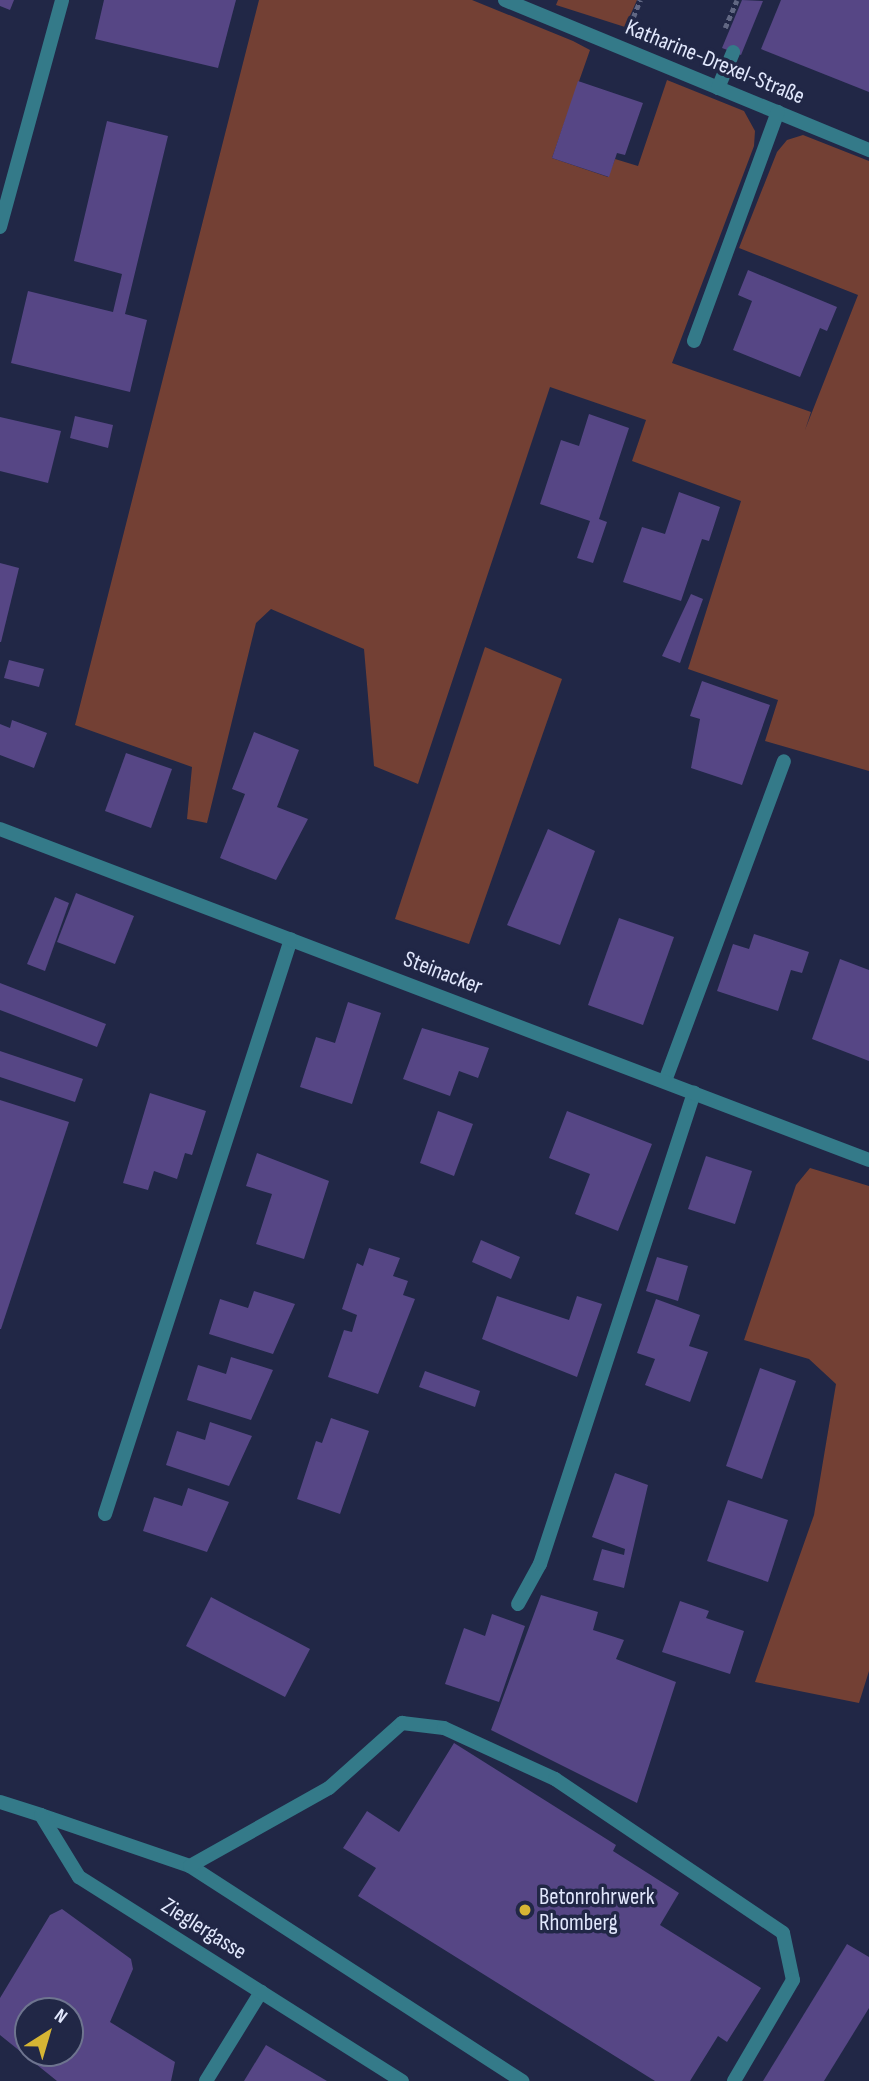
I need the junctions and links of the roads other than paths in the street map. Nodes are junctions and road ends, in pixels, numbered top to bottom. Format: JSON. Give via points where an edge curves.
{"nodes":[{"id":1,"x":62,"y":0,"type":"edge"},
{"id":2,"x":511,"y":1,"type":"edge"},
{"id":3,"x":733,"y":52,"type":"dead end"},
{"id":4,"x":718,"y":88,"type":"junction"},
{"id":5,"x":778,"y":113,"type":"junction"},
{"id":6,"x":869,"y":150,"type":"edge"},
{"id":7,"x":0,"y":227,"type":"edge"},
{"id":8,"x":694,"y":341,"type":"dead end"},
{"id":9,"x":784,"y":761,"type":"dead end"},
{"id":10,"x":0,"y":829,"type":"edge"},
{"id":11,"x":291,"y":939,"type":"junction"},
{"id":12,"x":665,"y":1081,"type":"junction"},
{"id":13,"x":694,"y":1092,"type":"junction"},
{"id":14,"x":869,"y":1160,"type":"edge"},
{"id":15,"x":105,"y":1514,"type":"dead end"},
{"id":16,"x":518,"y":1604,"type":"dead end"},
{"id":17,"x":0,"y":1802,"type":"edge"},
{"id":18,"x":41,"y":1815,"type":"junction"},
{"id":19,"x":190,"y":1866,"type":"junction"},
{"id":20,"x":261,"y":1992,"type":"junction"},
{"id":21,"x":206,"y":2081,"type":"edge"},
{"id":22,"x":402,"y":2081,"type":"edge"},
{"id":23,"x":522,"y":2081,"type":"edge"},
{"id":24,"x":734,"y":2081,"type":"edge"}],
"edges":[{"from":1,"to":7,"type":"street"},
{"from":2,"to":4,"type":"street","name":"Katharine-Drexel-Straße"},
{"from":3,"to":4,"type":"street"},
{"from":4,"to":5,"type":"street","name":"Katharine-Drexel-Straße"},
{"from":5,"to":6,"type":"street","name":"Katharine-Drexel-Straße"},
{"from":5,"to":8,"type":"street"},
{"from":9,"to":12,"type":"street"},
{"from":10,"to":11,"type":"street","name":"Steinacker"},
{"from":11,"to":12,"type":"street","name":"Steinacker"},
{"from":11,"to":15,"type":"street"},
{"from":12,"to":13,"type":"street","name":"Steinacker"},
{"from":13,"to":14,"type":"street","name":"Steinacker"},
{"from":13,"to":16,"type":"street","via":[[540,1563]]},
{"from":17,"to":18,"type":"street"},
{"from":18,"to":19,"type":"street"},
{"from":18,"to":20,"type":"street","name":"Zieglergasse","via":[[79,1877]]},
{"from":19,"to":23,"type":"street"},
{"from":19,"to":24,"type":"street","via":[[329,1788],[402,1723],[444,1728],[555,1779],[783,1933],[793,1980]]},
{"from":20,"to":21,"type":"street"},
{"from":20,"to":22,"type":"street","name":"Zieglergasse"}]}
